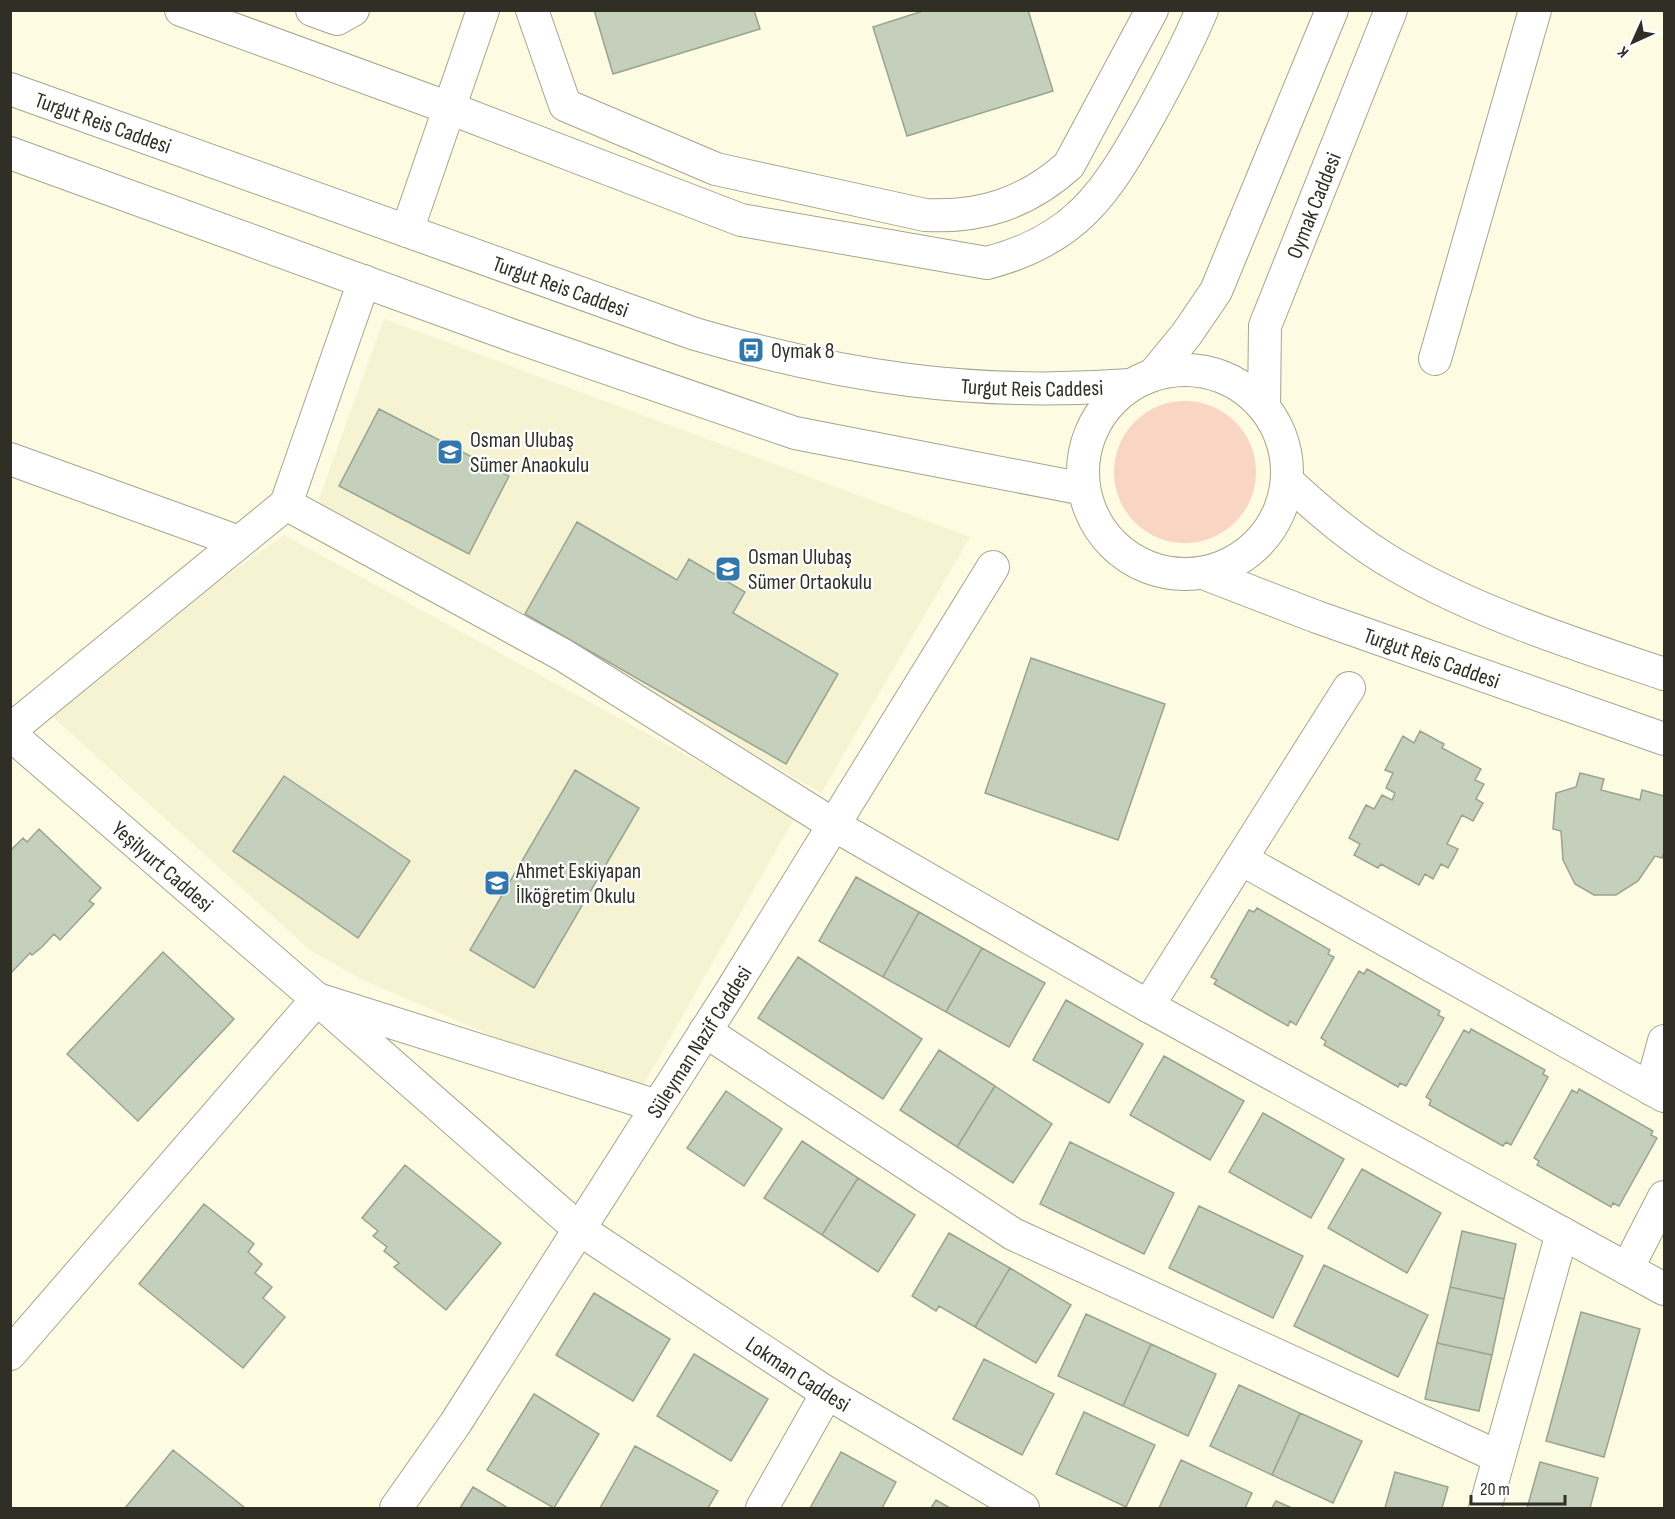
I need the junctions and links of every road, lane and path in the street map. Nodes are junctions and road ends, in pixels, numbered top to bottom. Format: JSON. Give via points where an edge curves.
{"nodes":[{"id":1,"x":181,"y":10,"type":"edge"},
{"id":2,"x":312,"y":10,"type":"edge"},
{"id":3,"x":353,"y":10,"type":"edge"},
{"id":4,"x":483,"y":10,"type":"edge"},
{"id":5,"x":532,"y":10,"type":"edge"},
{"id":6,"x":1152,"y":10,"type":"edge"},
{"id":7,"x":1202,"y":10,"type":"edge"},
{"id":8,"x":1332,"y":10,"type":"edge"},
{"id":9,"x":1391,"y":10,"type":"edge"},
{"id":10,"x":1535,"y":10,"type":"edge"},
{"id":11,"x":10,"y":88,"type":"edge"},
{"id":12,"x":449,"y":108,"type":"junction"},
{"id":13,"x":10,"y":153,"type":"edge"},
{"id":14,"x":407,"y":231,"type":"junction"},
{"id":15,"x":364,"y":281,"type":"junction"},
{"id":16,"x":1435,"y":359,"type":"dead end"},
{"id":17,"x":1142,"y":380,"type":"junction"},
{"id":18,"x":1263,"y":406,"type":"junction"},
{"id":19,"x":10,"y":459,"type":"edge"},
{"id":20,"x":1287,"y":481,"type":"junction"},
{"id":21,"x":1084,"y":489,"type":"junction"},
{"id":22,"x":286,"y":504,"type":"junction"},
{"id":23,"x":239,"y":542,"type":"junction"},
{"id":24,"x":993,"y":567,"type":"dead end"},
{"id":25,"x":1203,"y":573,"type":"junction"},
{"id":26,"x":1665,"y":674,"type":"edge"},
{"id":27,"x":1349,"y":688,"type":"dead end"},
{"id":28,"x":10,"y":732,"type":"edge"},
{"id":29,"x":1665,"y":739,"type":"edge"},
{"id":30,"x":834,"y":825,"type":"junction"},
{"id":31,"x":1241,"y":859,"type":"junction"},
{"id":32,"x":317,"y":999,"type":"junction"},
{"id":33,"x":1148,"y":1006,"type":"junction"},
{"id":34,"x":705,"y":1031,"type":"junction"},
{"id":35,"x":1665,"y":1041,"type":"edge"},
{"id":36,"x":1658,"y":1092,"type":"edge"},
{"id":37,"x":657,"y":1106,"type":"junction"},
{"id":38,"x":1665,"y":1197,"type":"edge"},
{"id":39,"x":579,"y":1229,"type":"junction"},
{"id":40,"x":1562,"y":1233,"type":"junction"},
{"id":41,"x":1628,"y":1269,"type":"junction"},
{"id":42,"x":1665,"y":1289,"type":"edge"},
{"id":43,"x":10,"y":1354,"type":"edge"},
{"id":44,"x":827,"y":1393,"type":"junction"},
{"id":45,"x":1499,"y":1457,"type":"junction"},
{"id":46,"x":396,"y":1509,"type":"edge"},
{"id":47,"x":762,"y":1509,"type":"edge"},
{"id":48,"x":1023,"y":1509,"type":"edge"},
{"id":49,"x":1485,"y":1509,"type":"edge"}],
"edges":[{"from":1,"to":12,"type":"street"},
{"from":2,"to":3,"type":"street","via":[[337,19]]},
{"from":4,"to":12,"type":"street"},
{"from":5,"to":6,"type":"street","via":[[565,105],[716,170],[925,215],[946,216],[968,215],[1010,204],[1051,181],[1069,165]]},
{"from":7,"to":12,"type":"street","via":[[1185,51],[1104,192],[1056,235],[1011,257],[987,263],[741,220]]},
{"from":8,"to":17,"type":"street","via":[[1216,291],[1186,335]]},
{"from":9,"to":18,"type":"street","name":"Oymak Caddesi","via":[[1265,326]]},
{"from":10,"to":16,"type":"street"},
{"from":11,"to":14,"type":"street","name":"Turgut Reis Caddesi"},
{"from":12,"to":14,"type":"street"},
{"from":13,"to":15,"type":"street"},
{"from":14,"to":17,"type":"street","name":"Turgut Reis Caddesi","via":[[695,334],[808,364],[886,378],[987,389],[1034,390]]},
{"from":15,"to":21,"type":"street","via":[[795,434]]},
{"from":15,"to":22,"type":"street"},
{"from":17,"to":18,"type":"street","via":[[1180,369],[1207,372],[1238,384]]},
{"from":17,"to":21,"type":"street","via":[[1109,402],[1094,424],[1085,450]]},
{"from":18,"to":20,"type":"street","via":[[1283,441]]},
{"from":19,"to":23,"type":"street"},
{"from":20,"to":25,"type":"street","via":[[1276,520],[1261,542],[1228,565]]},
{"from":20,"to":26,"type":"street","via":[[1357,540],[1440,590]]},
{"from":21,"to":25,"type":"street","via":[[1099,526],[1126,556],[1163,572]]},
{"from":22,"to":23,"type":"street"},
{"from":22,"to":30,"type":"street","via":[[563,655]]},
{"from":23,"to":28,"type":"street"},
{"from":24,"to":30,"type":"street","name":"Süleyman Nazif Caddesi"},
{"from":25,"to":29,"type":"street","name":"Turgut Reis Caddesi"},
{"from":27,"to":31,"type":"street"},
{"from":28,"to":32,"type":"street","name":"Yeşilyurt Caddesi"},
{"from":30,"to":33,"type":"street"},
{"from":30,"to":34,"type":"street","name":"Süleyman Nazif Caddesi"},
{"from":31,"to":33,"type":"street"},
{"from":31,"to":36,"type":"street"},
{"from":32,"to":37,"type":"street"},
{"from":32,"to":39,"type":"street","name":"Yeşilyurt Caddesi"},
{"from":32,"to":43,"type":"street"},
{"from":33,"to":40,"type":"street"},
{"from":34,"to":37,"type":"street","name":"Süleyman Nazif Caddesi"},
{"from":34,"to":45,"type":"street","via":[[1013,1234]]},
{"from":35,"to":36,"type":"street"},
{"from":37,"to":39,"type":"street","name":"Süleyman Nazif Caddesi"},
{"from":38,"to":41,"type":"street"},
{"from":39,"to":44,"type":"street","name":"Lokman Caddesi"},
{"from":39,"to":46,"type":"street","name":"Süleyman Nazif Caddesi"},
{"from":40,"to":41,"type":"street"},
{"from":40,"to":45,"type":"street"},
{"from":41,"to":42,"type":"street"},
{"from":44,"to":47,"type":"street"},
{"from":44,"to":48,"type":"street","name":"Lokman Caddesi"},
{"from":45,"to":49,"type":"street"}]}
